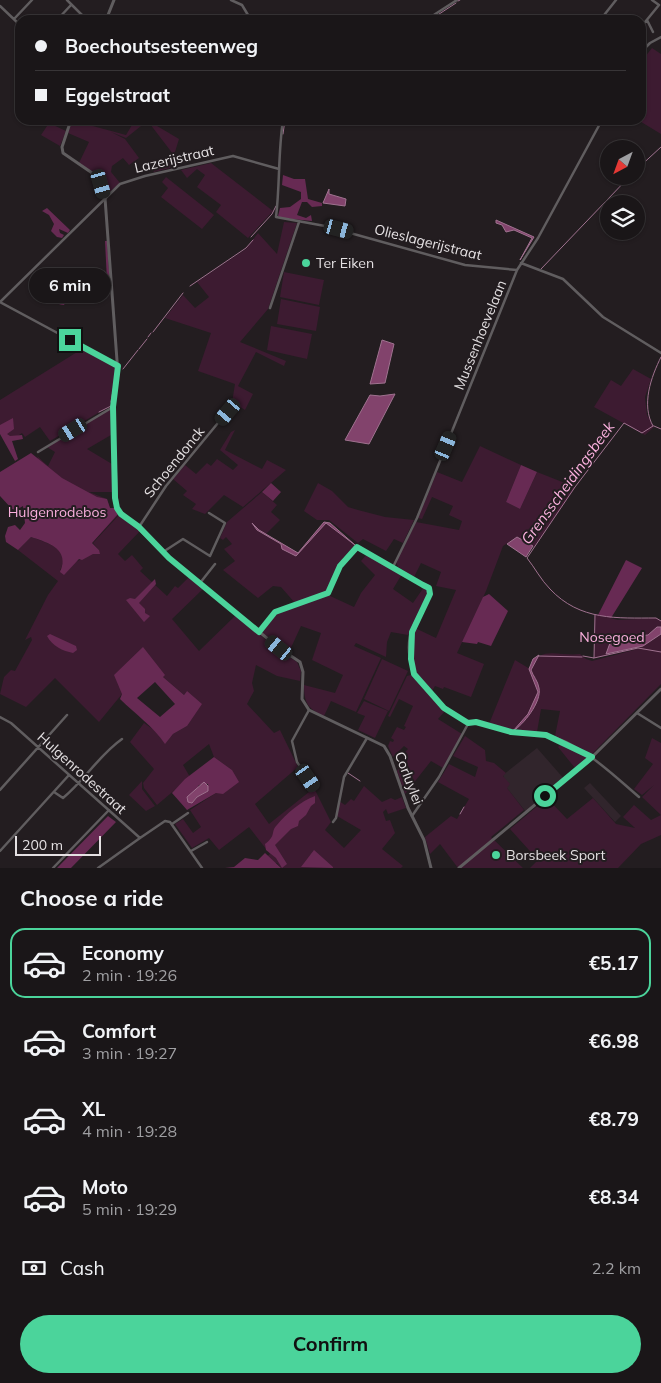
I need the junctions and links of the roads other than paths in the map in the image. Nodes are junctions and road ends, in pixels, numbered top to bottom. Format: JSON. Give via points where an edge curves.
{"nodes":[{"id":1,"x":32,"y":0,"type":"edge"},
{"id":2,"x":68,"y":0,"type":"edge"},
{"id":3,"x":114,"y":0,"type":"edge"},
{"id":4,"x":231,"y":0,"type":"edge"},
{"id":5,"x":457,"y":0,"type":"edge"},
{"id":6,"x":616,"y":0,"type":"edge"},
{"id":7,"x":652,"y":0,"type":"edge"},
{"id":8,"x":71,"y":5,"type":"junction"},
{"id":9,"x":0,"y":6,"type":"edge"},
{"id":10,"x":18,"y":15,"type":"edge"},
{"id":11,"x":62,"y":15,"type":"edge"},
{"id":12,"x":82,"y":15,"type":"edge"},
{"id":13,"x":108,"y":15,"type":"edge"},
{"id":14,"x":248,"y":15,"type":"edge"},
{"id":15,"x":434,"y":15,"type":"edge"},
{"id":16,"x":604,"y":15,"type":"edge"},
{"id":17,"x":14,"y":19,"type":"edge"},
{"id":18,"x":647,"y":20,"type":"joint"},
{"id":19,"x":652,"y":32,"type":"dead end"},
{"id":20,"x":661,"y":37,"type":"edge"},
{"id":21,"x":646,"y":47,"type":"edge"},
{"id":22,"x":70,"y":125,"type":"edge"},
{"id":23,"x":283,"y":125,"type":"edge"},
{"id":24,"x":599,"y":125,"type":"edge"},
{"id":25,"x":279,"y":168,"type":"junction"},
{"id":26,"x":105,"y":198,"type":"junction"},
{"id":27,"x":299,"y":222,"type":"junction"},
{"id":28,"x":521,"y":263,"type":"junction"},
{"id":29,"x":517,"y":270,"type":"junction"},
{"id":30,"x":0,"y":302,"type":"edge"},
{"id":31,"x":270,"y":308,"type":"dead end"},
{"id":32,"x":661,"y":353,"type":"edge"},
{"id":33,"x":118,"y":366,"type":"junction"},
{"id":34,"x":113,"y":407,"type":"junction"},
{"id":35,"x":228,"y":412,"type":"dead end"},
{"id":36,"x":38,"y":452,"type":"dead end"},
{"id":37,"x":210,"y":513,"type":"dead end"},
{"id":38,"x":139,"y":527,"type":"junction"},
{"id":39,"x":163,"y":552,"type":"junction"},
{"id":40,"x":215,"y":564,"type":"dead end"},
{"id":41,"x":393,"y":567,"type":"junction"},
{"id":42,"x":200,"y":583,"type":"junction"},
{"id":43,"x":259,"y":632,"type":"junction"},
{"id":44,"x":661,"y":689,"type":"edge"},
{"id":45,"x":309,"y":710,"type":"junction"},
{"id":46,"x":637,"y":713,"type":"junction"},
{"id":47,"x":67,"y":715,"type":"dead end"},
{"id":48,"x":0,"y":717,"type":"edge"},
{"id":49,"x":468,"y":723,"type":"junction"},
{"id":50,"x":661,"y":728,"type":"edge"},
{"id":51,"x":367,"y":738,"type":"junction"},
{"id":52,"x":122,"y":739,"type":"dead end"},
{"id":53,"x":38,"y":747,"type":"junction"},
{"id":54,"x":592,"y":757,"type":"junction"},
{"id":55,"x":69,"y":775,"type":"junction"},
{"id":56,"x":79,"y":784,"type":"junction"},
{"id":57,"x":314,"y":787,"type":"dead end"},
{"id":58,"x":0,"y":790,"type":"edge"},
{"id":59,"x":54,"y":792,"type":"junction"},
{"id":60,"x":639,"y":797,"type":"dead end"},
{"id":61,"x":109,"y":810,"type":"junction"},
{"id":62,"x":188,"y":813,"type":"dead end"},
{"id":63,"x":412,"y":816,"type":"junction"},
{"id":64,"x":333,"y":822,"type":"dead end"},
{"id":65,"x":172,"y":824,"type":"junction"},
{"id":66,"x":140,"y":838,"type":"junction"},
{"id":67,"x":207,"y":842,"type":"dead end"},
{"id":68,"x":0,"y":851,"type":"edge"},
{"id":69,"x":191,"y":851,"type":"junction"},
{"id":70,"x":53,"y":868,"type":"edge"},
{"id":71,"x":98,"y":868,"type":"edge"},
{"id":72,"x":202,"y":868,"type":"edge"},
{"id":73,"x":432,"y":868,"type":"edge"},
{"id":74,"x":459,"y":868,"type":"edge"}],
"edges":[{"from":1,"to":10,"type":"street"},
{"from":2,"to":8,"type":"street"},
{"from":3,"to":13,"type":"street"},
{"from":4,"to":14,"type":"street","via":[[243,7]]},
{"from":5,"to":15,"type":"street"},
{"from":6,"to":16,"type":"street"},
{"from":7,"to":18,"type":"street","via":[[659,5]]},
{"from":8,"to":11,"type":"street"},
{"from":8,"to":12,"type":"street"},
{"from":9,"to":17,"type":"street"},
{"from":18,"to":19,"type":"street"},
{"from":20,"to":21,"type":"street"},
{"from":22,"to":26,"type":"street","via":[[63,153],[98,177]]},
{"from":23,"to":25,"type":"street"},
{"from":24,"to":28,"type":"street","name":"Mussenhoevelaan"},
{"from":25,"to":26,"type":"street","name":"Lazerijstraat","via":[[233,156],[129,180]]},
{"from":25,"to":27,"type":"street","name":"Olieslagerijstraat","via":[[276,217]]},
{"from":26,"to":30,"type":"street","name":"Lazerijstraat"},
{"from":26,"to":33,"type":"street"},
{"from":27,"to":29,"type":"street","name":"Olieslagerijstraat","via":[[325,226],[465,265]]},
{"from":27,"to":31,"type":"street"},
{"from":28,"to":29,"type":"street","name":"Mussenhoevelaan"},
{"from":28,"to":32,"type":"street","via":[[563,279],[604,317]]},
{"from":29,"to":41,"type":"street","name":"Mussenhoevelaan","via":[[417,518]]},
{"from":30,"to":33,"type":"street"},
{"from":33,"to":34,"type":"street"},
{"from":34,"to":36,"type":"street"},
{"from":34,"to":38,"type":"street","via":[[116,504],[121,514]]},
{"from":35,"to":38,"type":"street","name":"Schoendonck","via":[[166,486]]},
{"from":37,"to":39,"type":"street","via":[[225,523],[210,556],[182,539]]},
{"from":38,"to":39,"type":"street"},
{"from":39,"to":42,"type":"street"},
{"from":40,"to":42,"type":"street"},
{"from":41,"to":43,"type":"street","via":[[357,547],[340,566],[328,593],[275,612]]},
{"from":41,"to":49,"type":"street","via":[[430,591],[410,638],[414,674],[444,708]]},
{"from":42,"to":43,"type":"street"},
{"from":43,"to":45,"type":"street","via":[[300,662],[302,699]]},
{"from":44,"to":46,"type":"street"},
{"from":45,"to":51,"type":"street","name":"Corluylei"},
{"from":45,"to":57,"type":"street","via":[[292,741],[297,762]]},
{"from":46,"to":50,"type":"street"},
{"from":46,"to":54,"type":"street"},
{"from":47,"to":53,"type":"street"},
{"from":48,"to":53,"type":"street","name":"Hulgenrodestraat"},
{"from":49,"to":54,"type":"street","via":[[546,735]]},
{"from":49,"to":63,"type":"street"},
{"from":51,"to":63,"type":"street","name":"Corluylei","via":[[381,744],[388,752]]},
{"from":51,"to":64,"type":"street","via":[[344,777]]},
{"from":52,"to":56,"type":"street"},
{"from":53,"to":55,"type":"street","name":"Hulgenrodestraat"},
{"from":53,"to":58,"type":"street"},
{"from":54,"to":60,"type":"street"},
{"from":54,"to":74,"type":"street"},
{"from":55,"to":56,"type":"street","name":"Hulgenrodestraat"},
{"from":55,"to":59,"type":"street"},
{"from":56,"to":59,"type":"street","via":[[62,798]]},
{"from":56,"to":61,"type":"street","name":"Hulgenrodestraat"},
{"from":59,"to":68,"type":"street"},
{"from":61,"to":66,"type":"street","name":"Hulgenrodestraat"},
{"from":61,"to":70,"type":"street"},
{"from":62,"to":65,"type":"street"},
{"from":63,"to":73,"type":"street","name":"Corluylei","via":[[424,840]]},
{"from":65,"to":66,"type":"street","via":[[165,821]]},
{"from":65,"to":69,"type":"street"},
{"from":66,"to":71,"type":"street"},
{"from":67,"to":69,"type":"street"},
{"from":69,"to":72,"type":"street"}]}
